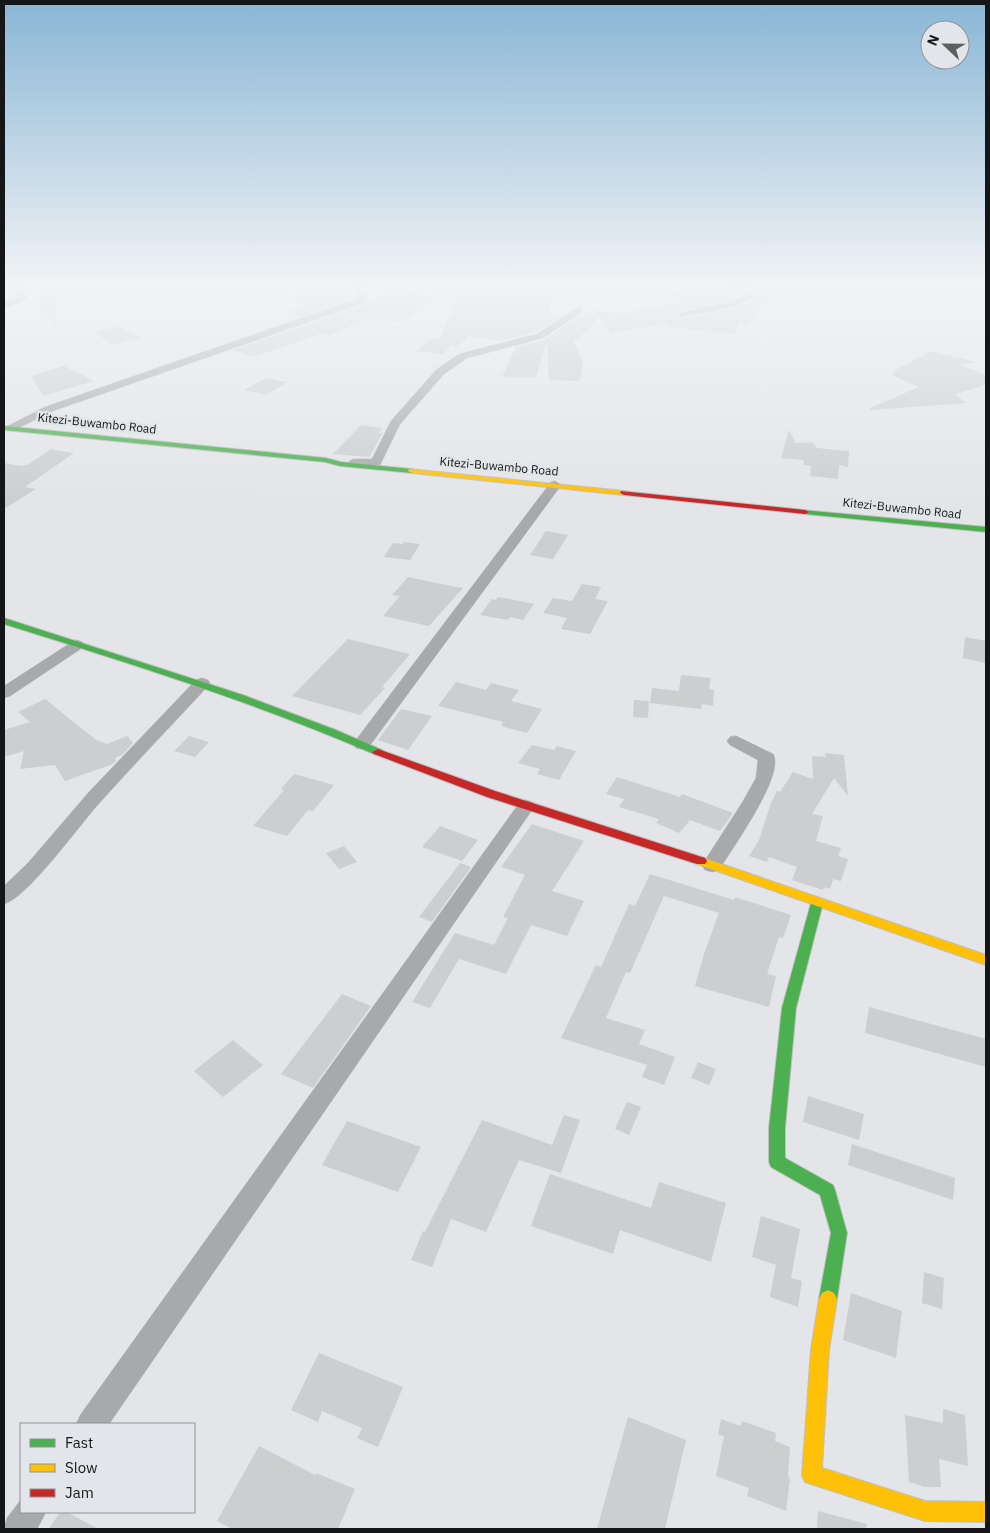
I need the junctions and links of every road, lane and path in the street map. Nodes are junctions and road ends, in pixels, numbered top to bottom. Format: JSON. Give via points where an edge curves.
{"nodes":[{"id":1,"x":200,"y":357,"type":"edge"},
{"id":2,"x":462,"y":357,"type":"edge"},
{"id":3,"x":7,"y":428,"type":"edge"},
{"id":4,"x":340,"y":464,"type":"junction"},
{"id":5,"x":555,"y":485,"type":"junction"},
{"id":6,"x":986,"y":530,"type":"edge"},
{"id":7,"x":4,"y":621,"type":"edge"},
{"id":8,"x":76,"y":645,"type":"junction"},
{"id":9,"x":202,"y":682,"type":"junction"},
{"id":10,"x":4,"y":693,"type":"edge"},
{"id":11,"x":736,"y":741,"type":"dead end"},
{"id":12,"x":362,"y":744,"type":"junction"},
{"id":13,"x":526,"y":806,"type":"junction"},
{"id":14,"x":712,"y":865,"type":"junction"},
{"id":15,"x":4,"y":897,"type":"edge"},
{"id":16,"x":817,"y":903,"type":"junction"},
{"id":17,"x":986,"y":960,"type":"edge"},
{"id":18,"x":93,"y":1423,"type":"edge"},
{"id":19,"x":986,"y":1512,"type":"edge"},
{"id":20,"x":29,"y":1513,"type":"edge"},
{"id":21,"x":18,"y":1529,"type":"edge"}],
"edges":[{"from":1,"to":3,"type":"street","via":[[49,409]]},
{"from":2,"to":4,"type":"street","via":[[440,372],[395,423],[376,462]]},
{"from":3,"to":4,"type":"street","name":"Kitezi-Buwambo Road"},
{"from":4,"to":5,"type":"street","name":"Kitezi-Buwambo Road"},
{"from":5,"to":6,"type":"street","name":"Kitezi-Buwambo Road"},
{"from":5,"to":12,"type":"street"},
{"from":7,"to":8,"type":"street"},
{"from":8,"to":9,"type":"street"},
{"from":8,"to":10,"type":"street"},
{"from":9,"to":12,"type":"street"},
{"from":9,"to":15,"type":"street","via":[[95,796],[35,868]]},
{"from":11,"to":14,"type":"street","via":[[767,758],[765,778]]},
{"from":12,"to":13,"type":"street","via":[[399,761]]},
{"from":13,"to":14,"type":"street"},
{"from":13,"to":18,"type":"street"},
{"from":14,"to":16,"type":"street"},
{"from":16,"to":17,"type":"street"},
{"from":16,"to":19,"type":"street","via":[[789,1008],[777,1128],[777,1162],[827,1190],[839,1232],[820,1350],[812,1475],[925,1511]]},
{"from":20,"to":21,"type":"street"}]}
